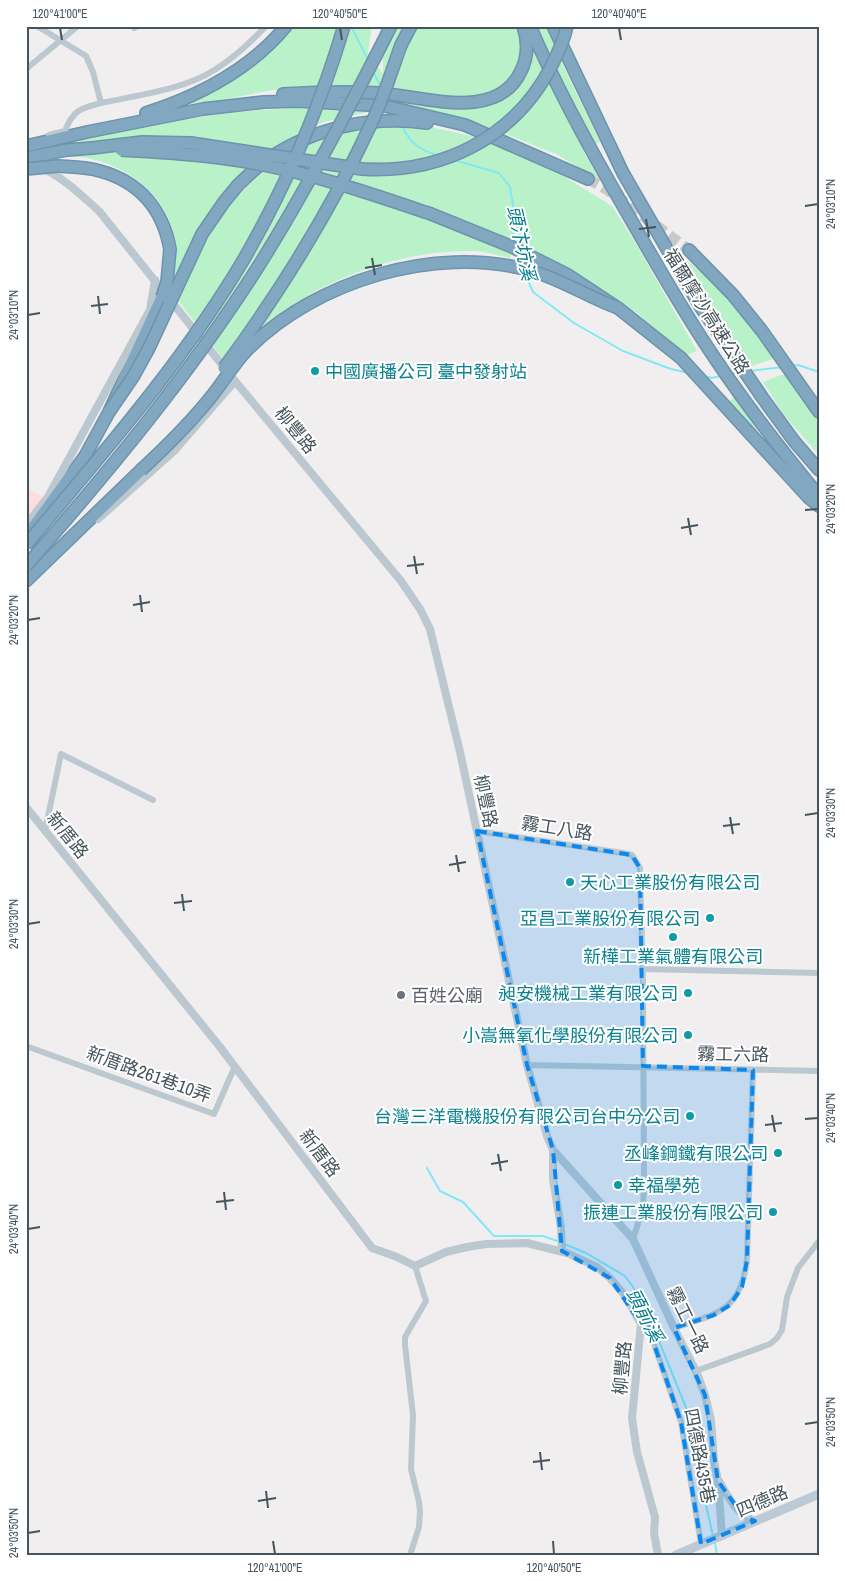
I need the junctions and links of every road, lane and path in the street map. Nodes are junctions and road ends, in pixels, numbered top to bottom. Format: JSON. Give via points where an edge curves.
{"nodes":[{"id":1,"x":37,"y":26,"type":"edge"},
{"id":2,"x":78,"y":26,"type":"edge"},
{"id":3,"x":133,"y":26,"type":"edge"},
{"id":4,"x":138,"y":26,"type":"edge"},
{"id":5,"x":266,"y":26,"type":"edge"},
{"id":6,"x":286,"y":26,"type":"edge"},
{"id":7,"x":344,"y":26,"type":"edge"},
{"id":8,"x":391,"y":26,"type":"edge"},
{"id":9,"x":412,"y":26,"type":"edge"},
{"id":10,"x":523,"y":26,"type":"edge"},
{"id":11,"x":530,"y":26,"type":"edge"},
{"id":12,"x":553,"y":26,"type":"edge"},
{"id":13,"x":567,"y":26,"type":"edge"},
{"id":14,"x":59,"y":41,"type":"junction"},
{"id":15,"x":26,"y":69,"type":"edge"},
{"id":16,"x":101,"y":103,"type":"junction"},
{"id":17,"x":203,"y":108,"type":"junction"},
{"id":18,"x":87,"y":132,"type":"junction"},
{"id":19,"x":504,"y":141,"type":"junction"},
{"id":20,"x":26,"y":142,"type":"edge"},
{"id":21,"x":26,"y":146,"type":"edge"},
{"id":22,"x":92,"y":148,"type":"junction"},
{"id":23,"x":26,"y":159,"type":"edge"},
{"id":24,"x":26,"y":169,"type":"edge"},
{"id":25,"x":588,"y":179,"type":"tunnel mouth"},
{"id":26,"x":689,"y":250,"type":"tunnel mouth"},
{"id":27,"x":155,"y":280,"type":"junction"},
{"id":28,"x":618,"y":308,"type":"junction"},
{"id":29,"x":235,"y":381,"type":"junction"},
{"id":30,"x":109,"y":412,"type":"junction"},
{"id":31,"x":819,"y":412,"type":"edge"},
{"id":32,"x":140,"y":470,"type":"junction"},
{"id":33,"x":819,"y":470,"type":"edge"},
{"id":34,"x":819,"y":496,"type":"edge"},
{"id":35,"x":819,"y":506,"type":"edge"},
{"id":36,"x":26,"y":524,"type":"edge"},
{"id":37,"x":26,"y":538,"type":"edge"},
{"id":38,"x":26,"y":545,"type":"edge"},
{"id":39,"x":26,"y":566,"type":"edge"},
{"id":40,"x":26,"y":582,"type":"edge"},
{"id":41,"x":26,"y":588,"type":"edge"},
{"id":42,"x":153,"y":800,"type":"dead end"},
{"id":43,"x":26,"y":807,"type":"edge"},
{"id":44,"x":45,"y":831,"type":"junction"},
{"id":45,"x":477,"y":831,"type":"junction"},
{"id":46,"x":642,"y":969,"type":"junction"},
{"id":47,"x":819,"y":973,"type":"edge"},
{"id":48,"x":26,"y":1046,"type":"edge"},
{"id":49,"x":527,"y":1065,"type":"junction"},
{"id":50,"x":235,"y":1066,"type":"junction"},
{"id":51,"x":643,"y":1066,"type":"junction"},
{"id":52,"x":753,"y":1070,"type":"junction"},
{"id":53,"x":819,"y":1071,"type":"edge"},
{"id":54,"x":553,"y":1150,"type":"junction"},
{"id":55,"x":634,"y":1239,"type":"junction"},
{"id":56,"x":819,"y":1241,"type":"edge"},
{"id":57,"x":562,"y":1251,"type":"junction"},
{"id":58,"x":415,"y":1266,"type":"junction"},
{"id":59,"x":641,"y":1324,"type":"junction"},
{"id":60,"x":674,"y":1328,"type":"junction"},
{"id":61,"x":696,"y":1371,"type":"junction"},
{"id":62,"x":718,"y":1481,"type":"junction"},
{"id":63,"x":819,"y":1494,"type":"edge"},
{"id":64,"x":755,"y":1521,"type":"junction"},
{"id":65,"x":720,"y":1537,"type":"junction"},
{"id":66,"x":704,"y":1543,"type":"junction"},
{"id":67,"x":410,"y":1555,"type":"edge"},
{"id":68,"x":658,"y":1555,"type":"edge"},
{"id":69,"x":676,"y":1555,"type":"edge"}],
"edges":[{"from":1,"to":14,"type":"street"},
{"from":2,"to":14,"type":"street"},
{"from":3,"to":4,"type":"street"},
{"from":5,"to":16,"type":"street","via":[[216,70],[166,90]]},
{"from":6,"to":18,"type":"highway","via":[[256,56],[202,92]]},
{"from":7,"to":38,"type":"highway","bridge":true,"via":[[313,116],[243,260],[159,382]]},
{"from":8,"to":39,"type":"highway","bridge":true,"via":[[332,142],[257,269],[147,422]]},
{"from":9,"to":32,"type":"highway","bridge":true,"via":[[401,45],[355,157],[296,259],[230,360],[186,418]]},
{"from":10,"to":17,"type":"highway","via":[[527,45],[524,66],[513,84],[500,96],[483,101],[459,103],[385,93],[309,92],[241,99]]},
{"from":11,"to":34,"type":"highway","name":"福爾摩沙高速公路","via":[[592,152],[713,357]]},
{"from":12,"to":33,"type":"highway","name":"福爾摩沙高速公路","via":[[623,173],[700,306],[762,397]]},
{"from":13,"to":22,"type":"highway","bridge":true,"via":[[544,80],[517,114],[469,149],[433,164],[382,171],[362,170],[183,142],[142,142]]},
{"from":14,"to":15,"type":"street"},
{"from":14,"to":16,"type":"street","via":[[86,56]]},
{"from":16,"to":20,"type":"street","via":[[83,108],[70,118],[65,131]]},
{"from":17,"to":18,"type":"highway"},
{"from":17,"to":19,"type":"highway","via":[[296,101],[392,108],[465,125]]},
{"from":18,"to":21,"type":"highway"},
{"from":19,"to":25,"type":"highway"},
{"from":19,"to":30,"type":"highway","bridge":true,"via":[[454,127],[415,121],[350,124],[290,145],[266,160],[238,185],[202,234],[134,377]]},
{"from":22,"to":23,"type":"highway"},
{"from":22,"to":28,"type":"highway","bridge":true,"via":[[194,155],[256,164],[362,191],[510,246],[568,275]]},
{"from":23,"to":27,"type":"street","name":"柳豐路","via":[[53,173],[99,211]]},
{"from":24,"to":30,"type":"highway","bridge":true,"via":[[80,167],[113,176],[140,192],[157,210],[164,224],[170,249],[166,282],[155,314]]},
{"from":26,"to":31,"type":"highway","via":[[732,295],[778,352]]},
{"from":27,"to":29,"type":"street","name":"柳豐路"},
{"from":27,"to":36,"type":"street","via":[[150,310],[48,497]]},
{"from":28,"to":32,"type":"highway","bridge":true,"via":[[545,275],[493,264],[458,262],[405,268],[365,278],[318,299],[266,334],[248,350],[169,444]]},
{"from":28,"to":35,"type":"highway","via":[[681,358]]},
{"from":29,"to":41,"type":"street","via":[[174,451]]},
{"from":29,"to":45,"type":"street","name":"柳豐路","via":[[401,581],[420,609],[430,629]]},
{"from":30,"to":37,"type":"highway","via":[[85,456]]},
{"from":32,"to":40,"type":"highway"},
{"from":42,"to":44,"type":"street","via":[[61,754]]},
{"from":43,"to":44,"type":"street","name":"新厝路"},
{"from":44,"to":50,"type":"street","name":"新厝路"},
{"from":45,"to":46,"type":"street","name":"霧工八路","via":[[632,855],[640,868]]},
{"from":45,"to":49,"type":"street","name":"柳豐路"},
{"from":46,"to":47,"type":"street"},
{"from":46,"to":51,"type":"street"},
{"from":48,"to":50,"type":"street","name":"新厝路261巷10弄","via":[[214,1114]]},
{"from":49,"to":51,"type":"street","name":"霧工六路"},
{"from":49,"to":54,"type":"street","name":"柳豐路"},
{"from":50,"to":58,"type":"street","name":"新厝路","via":[[368,1244]]},
{"from":51,"to":52,"type":"street","name":"霧工六路"},
{"from":51,"to":55,"type":"street","via":[[643,1208]]},
{"from":52,"to":53,"type":"street","name":"霧工六路"},
{"from":52,"to":60,"type":"street","via":[[747,1260],[742,1287],[730,1305],[714,1315]]},
{"from":54,"to":55,"type":"street","name":"霧工一路"},
{"from":54,"to":57,"type":"street","name":"柳豐路","via":[[553,1179]]},
{"from":55,"to":60,"type":"street","name":"霧工一路"},
{"from":56,"to":61,"type":"street","via":[[798,1268],[777,1338],[770,1344]]},
{"from":57,"to":58,"type":"street","via":[[527,1243],[486,1244],[446,1252]]},
{"from":57,"to":59,"type":"street","name":"柳豐路","via":[[597,1267],[610,1278],[626,1297]]},
{"from":58,"to":67,"type":"street","via":[[426,1301],[405,1338],[404,1346],[413,1415],[411,1469],[420,1511],[419,1527]]},
{"from":59,"to":66,"type":"street","name":"四德路435巷","via":[[647,1324],[681,1422]]},
{"from":59,"to":68,"type":"street","name":"柳豐路","via":[[632,1418],[637,1452],[655,1517]]},
{"from":60,"to":61,"type":"street","name":"霧工一路"},
{"from":61,"to":62,"type":"street","name":"霧工一路","via":[[711,1420]]},
{"from":62,"to":64,"type":"street","via":[[744,1517]]},
{"from":62,"to":65,"type":"street","name":"霧工一路"},
{"from":63,"to":64,"type":"main road","name":"四德路"},
{"from":64,"to":65,"type":"main road","name":"四德路"},
{"from":65,"to":66,"type":"main road","name":"四德路"},
{"from":66,"to":69,"type":"main road"}]}
